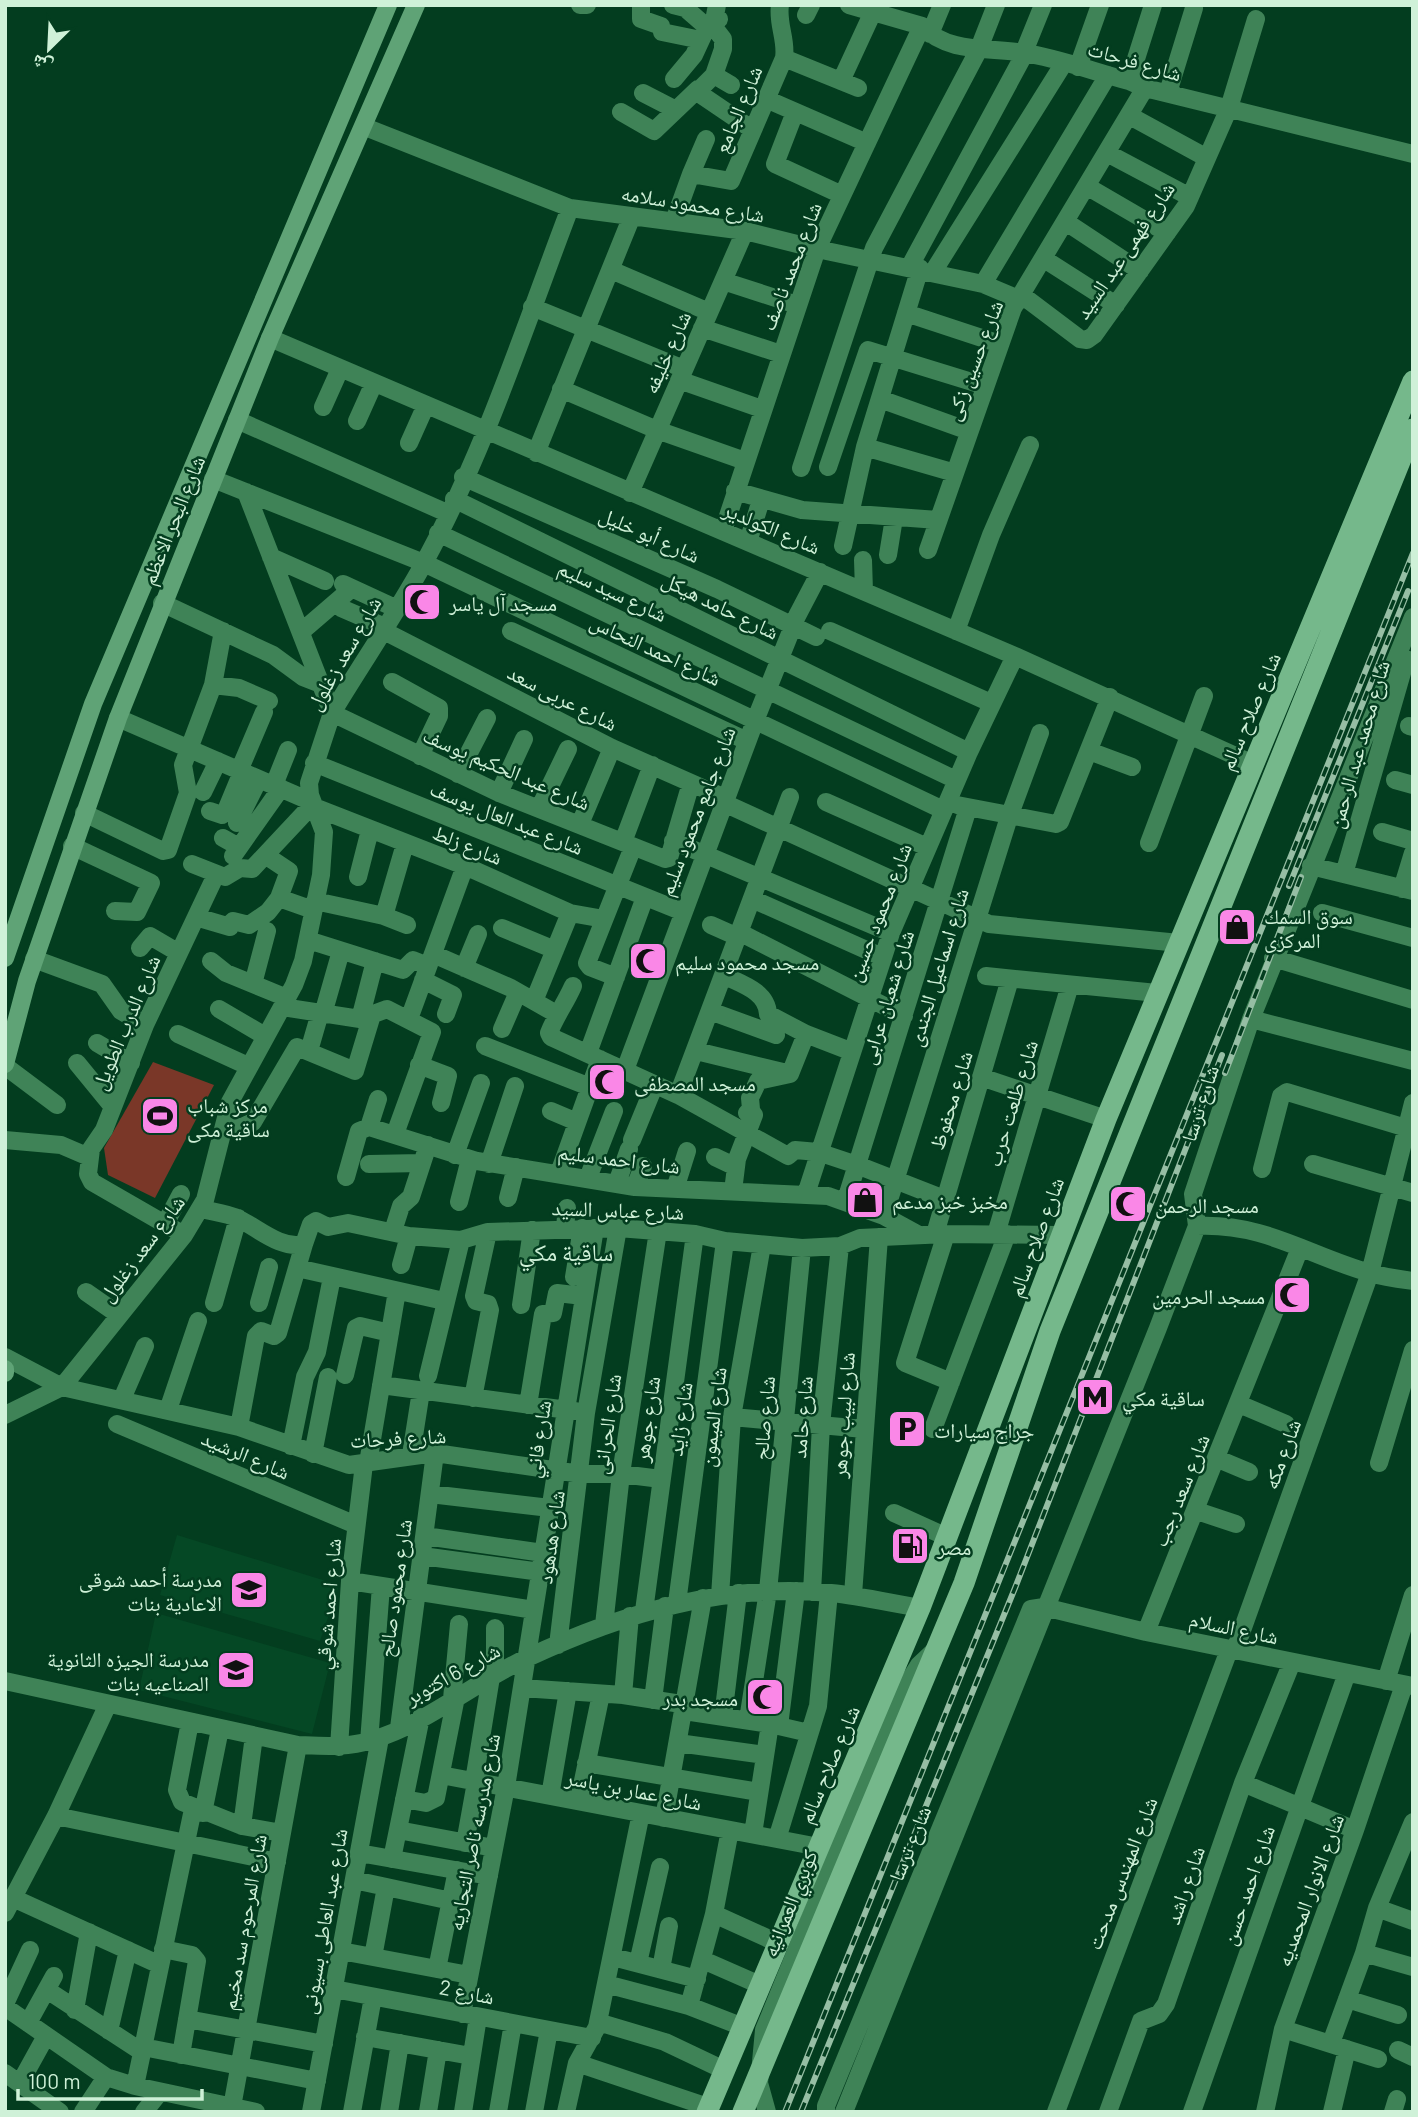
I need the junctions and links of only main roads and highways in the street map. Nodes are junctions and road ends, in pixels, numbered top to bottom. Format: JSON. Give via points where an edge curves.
{"nodes":[{"id":1,"x":388,"y":5,"type":"edge"},
{"id":2,"x":416,"y":5,"type":"edge"},
{"id":3,"x":1413,"y":381,"type":"edge"},
{"id":4,"x":1413,"y":429,"type":"edge"},
{"id":5,"x":1380,"y":484,"type":"junction"},
{"id":6,"x":1190,"y":917,"type":"junction"},
{"id":7,"x":1211,"y":926,"type":"junction"},
{"id":8,"x":5,"y":958,"type":"edge"},
{"id":9,"x":5,"y":1065,"type":"edge"},
{"id":10,"x":1022,"y":1341,"type":"junction"},
{"id":11,"x":1042,"y":1352,"type":"junction"},
{"id":12,"x":1011,"y":1368,"type":"junction"},
{"id":13,"x":1035,"y":1373,"type":"junction"},
{"id":14,"x":934,"y":1570,"type":"junction"},
{"id":15,"x":964,"y":1583,"type":"junction"},
{"id":16,"x":724,"y":2071,"type":"junction"},
{"id":17,"x":760,"y":2071,"type":"junction"},
{"id":18,"x":746,"y":2105,"type":"edge"},
{"id":19,"x":708,"y":2109,"type":"edge"}],
"edges":[{"from":1,"to":8,"type":"main road","name":"شارع البحر الاعظم","via":[[93,704]]},
{"from":2,"to":9,"type":"main road","name":"شارع البحر الاعظم","via":[[270,338],[162,603],[72,846]]},
{"from":3,"to":5,"type":"highway","name":"شارع صلاح سالم"},
{"from":4,"to":5,"type":"highway","name":"شارع صلاح سالم"},
{"from":5,"to":6,"type":"highway","name":"شارع صلاح سالم","via":[[1253,764]]},
{"from":5,"to":7,"type":"highway","name":"شارع صلاح سالم"},
{"from":6,"to":7,"type":"highway"},
{"from":6,"to":10,"type":"highway","name":"شارع صلاح سالم","via":[[1060,1235]]},
{"from":7,"to":11,"type":"highway","name":"شارع صلاح سالم"},
{"from":10,"to":11,"type":"highway","via":[[1028,1351]]},
{"from":10,"to":12,"type":"highway","name":"شارع صلاح سالم"},
{"from":11,"to":13,"type":"highway","name":"شارع صلاح سالم"},
{"from":12,"to":13,"type":"highway","via":[[1027,1364]]},
{"from":12,"to":14,"type":"highway","name":"شارع صلاح سالم"},
{"from":13,"to":15,"type":"highway","name":"شارع صلاح سالم"},
{"from":14,"to":15,"type":"highway","via":[[953,1558],[962,1567]]},
{"from":14,"to":16,"type":"highway","name":"شارع صلاح سالم"},
{"from":15,"to":17,"type":"highway","name":"شارع صلاح سالم"},
{"from":16,"to":17,"type":"highway"},
{"from":16,"to":18,"type":"highway"},
{"from":16,"to":19,"type":"highway","name":"شارع صلاح سالم"},
{"from":17,"to":18,"type":"highway","name":"شارع صلاح سالم"}]}
